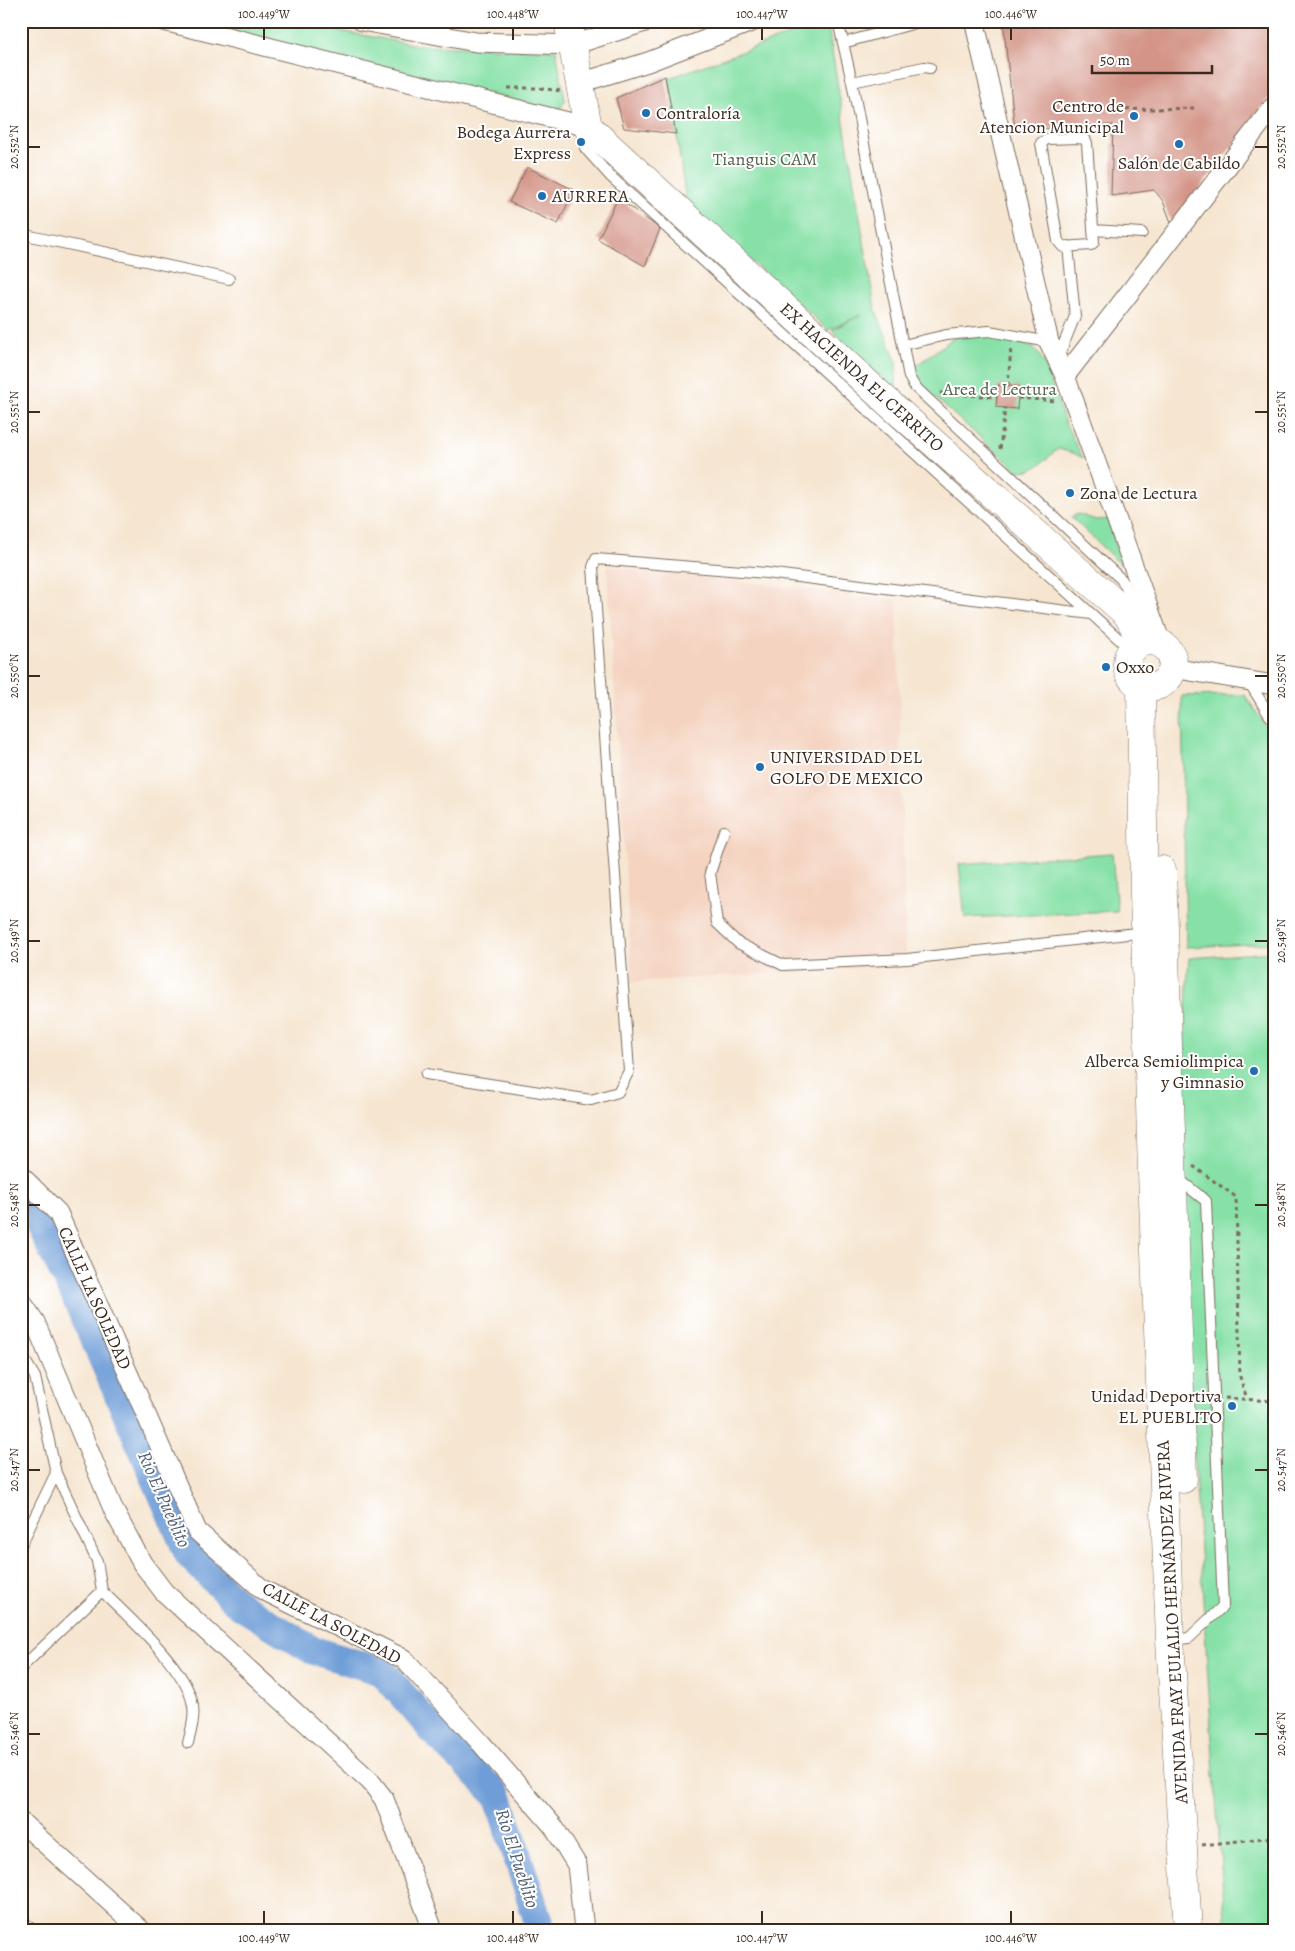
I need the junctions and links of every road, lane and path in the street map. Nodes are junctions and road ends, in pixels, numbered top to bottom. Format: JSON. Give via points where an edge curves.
{"nodes":[{"id":1,"x":164,"y":21,"type":"edge"},
{"id":2,"x":362,"y":21,"type":"edge"},
{"id":3,"x":648,"y":21,"type":"edge"},
{"id":4,"x":754,"y":21,"type":"edge"},
{"id":5,"x":838,"y":21,"type":"edge"},
{"id":6,"x":922,"y":21,"type":"edge"},
{"id":7,"x":971,"y":22,"type":"edge"},
{"id":8,"x":570,"y":33,"type":"edge"},
{"id":9,"x":843,"y":42,"type":"junction"},
{"id":10,"x":930,"y":68,"type":"dead end"},
{"id":11,"x":852,"y":82,"type":"junction"},
{"id":12,"x":580,"y":83,"type":"junction"},
{"id":13,"x":1274,"y":106,"type":"edge"},
{"id":14,"x":1196,"y":108,"type":"dead end"},
{"id":15,"x":1110,"y":110,"type":"dead end"},
{"id":16,"x":588,"y":127,"type":"junction"},
{"id":17,"x":1093,"y":230,"type":"junction"},
{"id":18,"x":1142,"y":233,"type":"dead end"},
{"id":19,"x":21,"y":234,"type":"edge"},
{"id":20,"x":1068,"y":246,"type":"junction"},
{"id":21,"x":229,"y":279,"type":"dead end"},
{"id":22,"x":1011,"y":341,"type":"dead end"},
{"id":23,"x":903,"y":345,"type":"junction"},
{"id":24,"x":1053,"y":350,"type":"junction"},
{"id":25,"x":1065,"y":376,"type":"junction"},
{"id":26,"x":1008,"y":386,"type":"dead end"},
{"id":27,"x":939,"y":393,"type":"dead end"},
{"id":28,"x":997,"y":397,"type":"dead end"},
{"id":29,"x":1018,"y":398,"type":"dead end"},
{"id":30,"x":1058,"y":402,"type":"dead end"},
{"id":31,"x":1005,"y":408,"type":"dead end"},
{"id":32,"x":999,"y":454,"type":"dead end"},
{"id":33,"x":1091,"y":614,"type":"junction"},
{"id":34,"x":1143,"y":641,"type":"junction"},
{"id":35,"x":1156,"y":680,"type":"junction"},
{"id":36,"x":1249,"y":682,"type":"junction"},
{"id":37,"x":1274,"y":685,"type":"edge"},
{"id":38,"x":1274,"y":716,"type":"edge"},
{"id":39,"x":724,"y":831,"type":"dead end"},
{"id":40,"x":1146,"y":932,"type":"junction"},
{"id":41,"x":426,"y":1074,"type":"dead end"},
{"id":42,"x":1165,"y":1166,"type":"junction"},
{"id":43,"x":21,"y":1176,"type":"edge"},
{"id":44,"x":21,"y":1301,"type":"edge"},
{"id":45,"x":23,"y":1358,"type":"edge"},
{"id":46,"x":1214,"y":1398,"type":"junction"},
{"id":47,"x":1247,"y":1399,"type":"junction"},
{"id":48,"x":1274,"y":1401,"type":"edge"},
{"id":49,"x":56,"y":1473,"type":"junction"},
{"id":50,"x":21,"y":1545,"type":"edge"},
{"id":51,"x":102,"y":1591,"type":"junction"},
{"id":52,"x":1180,"y":1639,"type":"junction"},
{"id":53,"x":21,"y":1668,"type":"edge"},
{"id":54,"x":188,"y":1743,"type":"dead end"},
{"id":55,"x":21,"y":1822,"type":"edge"},
{"id":56,"x":1274,"y":1837,"type":"edge"},
{"id":57,"x":1200,"y":1845,"type":"junction"},
{"id":58,"x":21,"y":1925,"type":"edge"},
{"id":59,"x":26,"y":1930,"type":"edge"},
{"id":60,"x":141,"y":1930,"type":"edge"},
{"id":61,"x":434,"y":1930,"type":"edge"},
{"id":62,"x":584,"y":1930,"type":"edge"},
{"id":63,"x":1188,"y":1930,"type":"edge"},
{"id":64,"x":1205,"y":1930,"type":"edge"}],
"edges":[{"from":1,"to":16,"type":"street"},
{"from":2,"to":8,"type":"street","via":[[476,42]]},
{"from":3,"to":8,"type":"street"},
{"from":4,"to":12,"type":"street","via":[[648,62]]},
{"from":5,"to":9,"type":"lane"},
{"from":6,"to":9,"type":"lane"},
{"from":7,"to":24,"type":"street"},
{"from":8,"to":12,"type":"street"},
{"from":9,"to":11,"type":"lane"},
{"from":10,"to":11,"type":"lane"},
{"from":11,"to":23,"type":"lane"},
{"from":12,"to":16,"type":"street"},
{"from":13,"to":25,"type":"street"},
{"from":14,"to":15,"type":"path"},
{"from":16,"to":33,"type":"lane","via":[[585,148],[610,176]]},
{"from":16,"to":34,"type":"street","name":"EX HACIENDA EL CERRITO","via":[[891,405],[1128,616]]},
{"from":17,"to":18,"type":"lane"},
{"from":17,"to":20,"type":"lane","via":[[1093,244]]},
{"from":17,"to":20,"type":"lane","via":[[1085,139],[1043,141],[1041,150],[1058,241],[1062,247]]},
{"from":19,"to":21,"type":"lane"},
{"from":20,"to":24,"type":"lane","via":[[1076,316]]},
{"from":22,"to":26,"type":"path"},
{"from":23,"to":24,"type":"lane","via":[[946,335],[990,331]]},
{"from":23,"to":34,"type":"lane","via":[[909,377],[915,388],[1122,580],[1132,597]]},
{"from":24,"to":25,"type":"street"},
{"from":25,"to":34,"type":"street"},
{"from":27,"to":28,"type":"path"},
{"from":29,"to":30,"type":"path"},
{"from":31,"to":32,"type":"path"},
{"from":33,"to":34,"type":"lane"},
{"from":33,"to":41,"type":"lane","via":[[766,573],[596,559],[593,576],[629,1071],[618,1092],[591,1100]]},
{"from":34,"to":35,"type":"street","via":[[1168,650],[1172,659]]},
{"from":34,"to":35,"type":"street","via":[[1126,660],[1127,671],[1133,680]]},
{"from":35,"to":36,"type":"street"},
{"from":35,"to":40,"type":"street","name":"AVENIDA FRAY EULALIO HERNÁNDEZ RIVERA","via":[[1140,706]]},
{"from":35,"to":42,"type":"street","name":"AVENIDA FRAY EULALIO HERNÁNDEZ RIVERA","via":[[1165,923]]},
{"from":36,"to":37,"type":"street"},
{"from":36,"to":38,"type":"lane","via":[[1270,716]]},
{"from":39,"to":40,"type":"lane","via":[[710,873],[717,923],[738,943],[783,965],[907,959]]},
{"from":40,"to":42,"type":"street","name":"AVENIDA FRAY EULALIO HERNÁNDEZ RIVERA"},
{"from":42,"to":46,"type":"lane","via":[[1206,1201]]},
{"from":42,"to":47,"type":"path","via":[[1236,1198],[1240,1377]]},
{"from":42,"to":52,"type":"street","name":"AVENIDA FRAY EULALIO HERNÁNDEZ RIVERA"},
{"from":43,"to":62,"type":"street","name":"CALLE LA SOLEDAD","via":[[58,1212],[197,1531],[263,1590],[404,1659],[553,1826],[577,1865]]},
{"from":44,"to":61,"type":"street","via":[[35,1322],[114,1512],[142,1562],[164,1592],[370,1781],[384,1799]]},
{"from":45,"to":49,"type":"lane","via":[[35,1377]]},
{"from":46,"to":47,"type":"path"},
{"from":46,"to":52,"type":"lane","via":[[1223,1606]]},
{"from":47,"to":48,"type":"path"},
{"from":49,"to":50,"type":"lane"},
{"from":49,"to":51,"type":"lane","via":[[97,1561]]},
{"from":51,"to":53,"type":"lane"},
{"from":51,"to":54,"type":"lane","via":[[174,1664],[186,1685],[193,1702]]},
{"from":52,"to":57,"type":"street","name":"AVENIDA FRAY EULALIO HERNÁNDEZ RIVERA"},
{"from":52,"to":63,"type":"street","name":"AVENIDA FRAY EULALIO HERNÁNDEZ RIVERA"},
{"from":55,"to":60,"type":"street"},
{"from":56,"to":57,"type":"path"},
{"from":57,"to":64,"type":"street","name":"AVENIDA FRAY EULALIO HERNÁNDEZ RIVERA"},
{"from":58,"to":59,"type":"street"}]}
